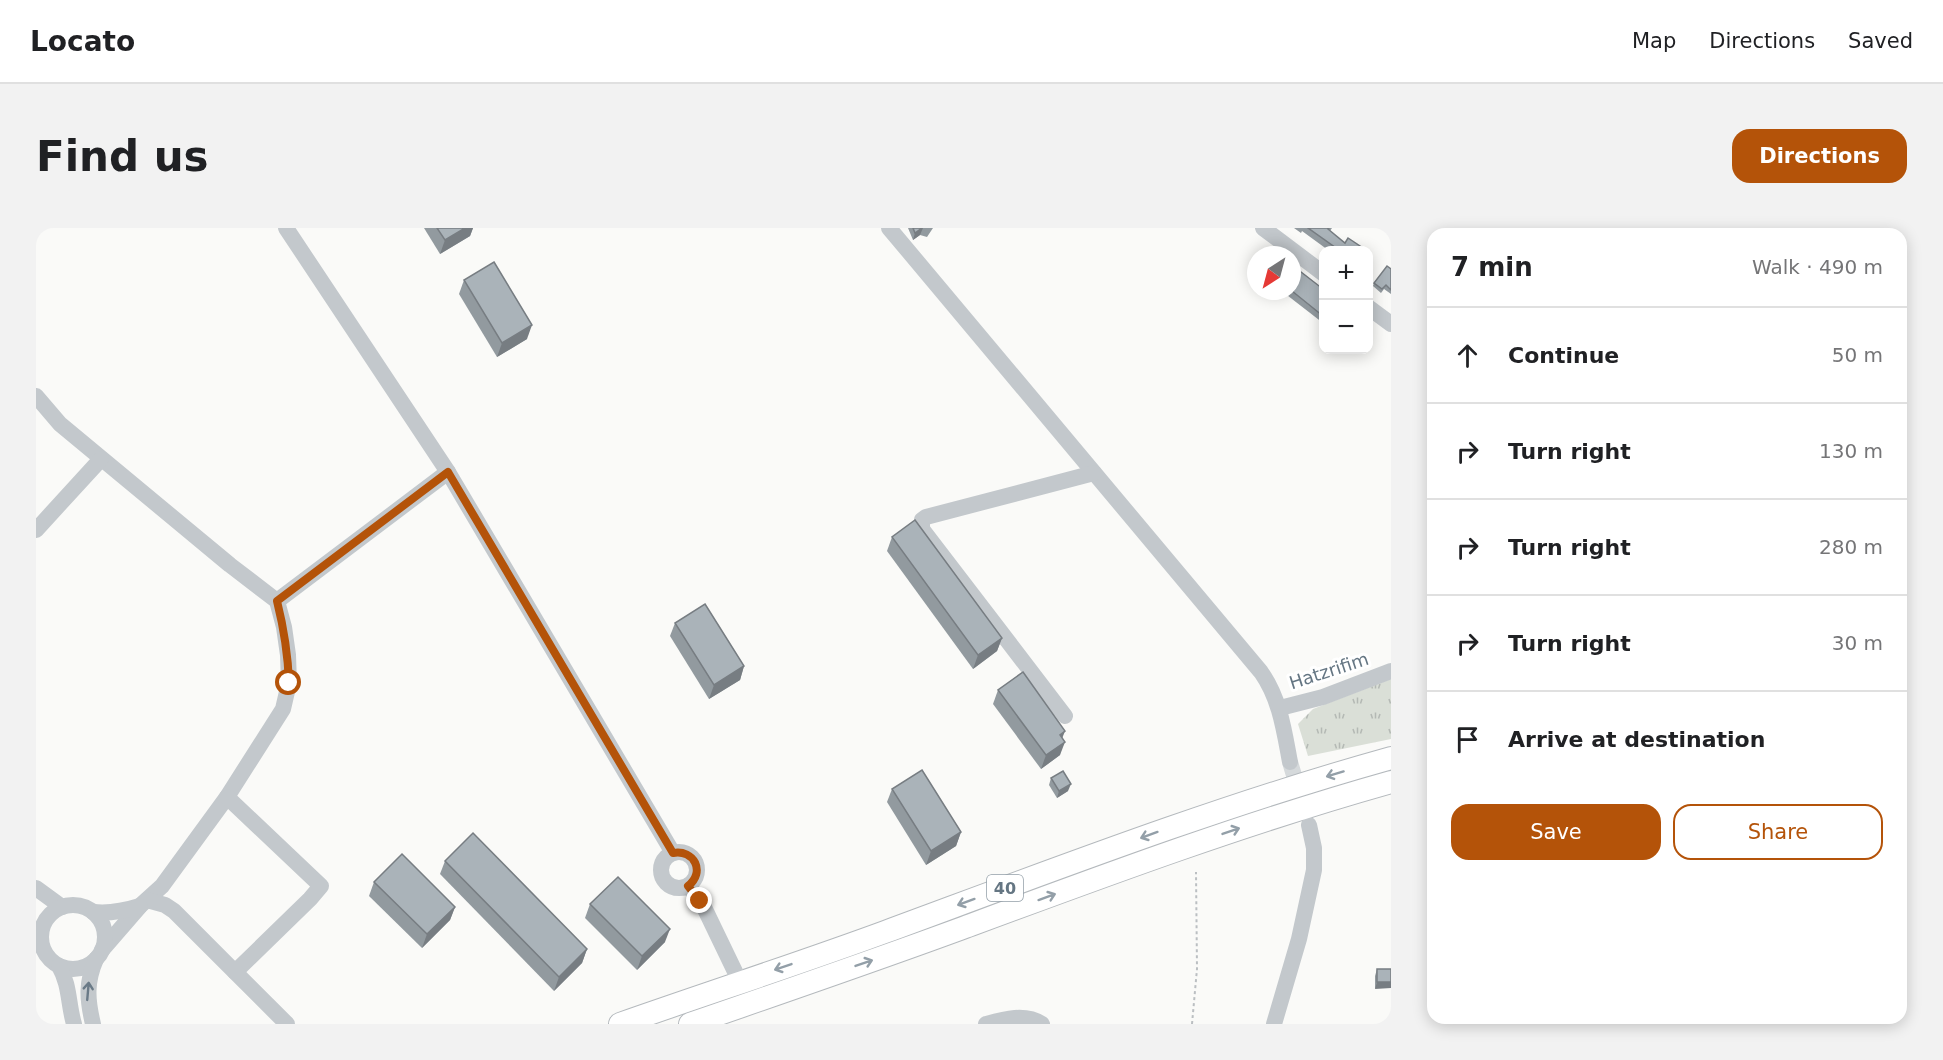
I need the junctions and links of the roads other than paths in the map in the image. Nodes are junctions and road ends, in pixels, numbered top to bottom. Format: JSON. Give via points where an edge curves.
{"nodes":[{"id":1,"x":286,"y":228,"type":"edge"},
{"id":2,"x":889,"y":228,"type":"edge"},
{"id":3,"x":1263,"y":228,"type":"edge"},
{"id":4,"x":1319,"y":271,"type":"edge"},
{"id":5,"x":1373,"y":311,"type":"edge"},
{"id":6,"x":1391,"y":324,"type":"edge"},
{"id":7,"x":36,"y":396,"type":"edge"},
{"id":8,"x":101,"y":459,"type":"junction"},
{"id":9,"x":448,"y":472,"type":"junction"},
{"id":10,"x":1094,"y":472,"type":"junction"},
{"id":11,"x":36,"y":530,"type":"edge"},
{"id":12,"x":277,"y":601,"type":"junction"},
{"id":13,"x":1391,"y":671,"type":"edge"},
{"id":14,"x":1280,"y":708,"type":"junction"},
{"id":15,"x":1065,"y":716,"type":"dead end"},
{"id":16,"x":1391,"y":758,"type":"edge"},
{"id":17,"x":1290,"y":762,"type":"tunnel mouth"},
{"id":18,"x":1391,"y":782,"type":"edge"},
{"id":19,"x":227,"y":797,"type":"junction"},
{"id":20,"x":1310,"y":825,"type":"tunnel mouth"},
{"id":21,"x":673,"y":853,"type":"junction"},
{"id":22,"x":688,"y":886,"type":"junction"},
{"id":23,"x":36,"y":888,"type":"edge"},
{"id":24,"x":144,"y":903,"type":"junction"},
{"id":25,"x":36,"y":906,"type":"edge"},
{"id":26,"x":62,"y":907,"type":"junction"},
{"id":27,"x":93,"y":912,"type":"junction"},
{"id":28,"x":41,"y":931,"type":"junction"},
{"id":29,"x":99,"y":954,"type":"junction"},
{"id":30,"x":59,"y":966,"type":"junction"},
{"id":31,"x":235,"y":972,"type":"junction"},
{"id":32,"x":740,"y":982,"type":"junction"},
{"id":33,"x":74,"y":1024,"type":"edge"},
{"id":34,"x":93,"y":1024,"type":"edge"},
{"id":35,"x":287,"y":1024,"type":"edge"},
{"id":36,"x":620,"y":1024,"type":"edge"},
{"id":37,"x":690,"y":1024,"type":"edge"},
{"id":38,"x":986,"y":1024,"type":"edge"},
{"id":39,"x":1042,"y":1024,"type":"edge"},
{"id":40,"x":1274,"y":1024,"type":"edge"}],
"edges":[{"from":1,"to":9,"type":"street"},
{"from":2,"to":10,"type":"street"},
{"from":3,"to":4,"type":"street"},
{"from":5,"to":6,"type":"street"},
{"from":7,"to":8,"type":"street","via":[[60,424]]},
{"from":8,"to":11,"type":"street"},
{"from":8,"to":12,"type":"street"},
{"from":9,"to":12,"type":"street"},
{"from":9,"to":21,"type":"street"},
{"from":10,"to":14,"type":"street","via":[[1261,672]]},
{"from":10,"to":15,"type":"street","via":[[922,519],[922,530]]},
{"from":12,"to":19,"type":"street","via":[[288,655],[289,683],[283,709]]},
{"from":13,"to":14,"type":"street","name":"Hatzrifim","via":[[1323,697]]},
{"from":14,"to":17,"type":"street"},
{"from":16,"to":32,"type":"highway","number":"40","one_way":true,"via":[[1170,827]]},
{"from":37,"to":18,"type":"highway","number":"40","one_way":true,"via":[[1178,849]]},
{"from":19,"to":24,"type":"street","via":[[162,886]]},
{"from":19,"to":31,"type":"street","via":[[321,886]]},
{"from":20,"to":40,"type":"street","via":[[1314,870],[1293,963]]},
{"from":21,"to":22,"type":"street","via":[[685,852],[697,865],[696,877]]},
{"from":21,"to":22,"type":"street","via":[[664,860],[663,878],[671,886]]},
{"from":22,"to":32,"type":"street","via":[[700,901]]},
{"from":23,"to":26,"type":"street"},
{"from":24,"to":27,"type":"street","via":[[121,912]]},
{"from":24,"to":29,"type":"street"},
{"from":24,"to":31,"type":"street","via":[[165,905],[174,911]]},
{"from":25,"to":28,"type":"street"},
{"from":26,"to":27,"type":"street","via":[[83,906]]},
{"from":26,"to":28,"type":"street","via":[[52,912]]},
{"from":27,"to":29,"type":"street","via":[[104,930],[105,940]]},
{"from":28,"to":30,"type":"street","via":[[45,952]]},
{"from":29,"to":30,"type":"street","via":[[89,965],[79,968]]},
{"from":34,"to":29,"type":"street","one_way":true,"via":[[87,1002],[91,970]]},
{"from":30,"to":33,"type":"street","via":[[69,990]]},
{"from":31,"to":35,"type":"street"},
{"from":32,"to":36,"type":"highway","number":"40"},
{"from":38,"to":39,"type":"street","via":[[1006,1018]]}]}
